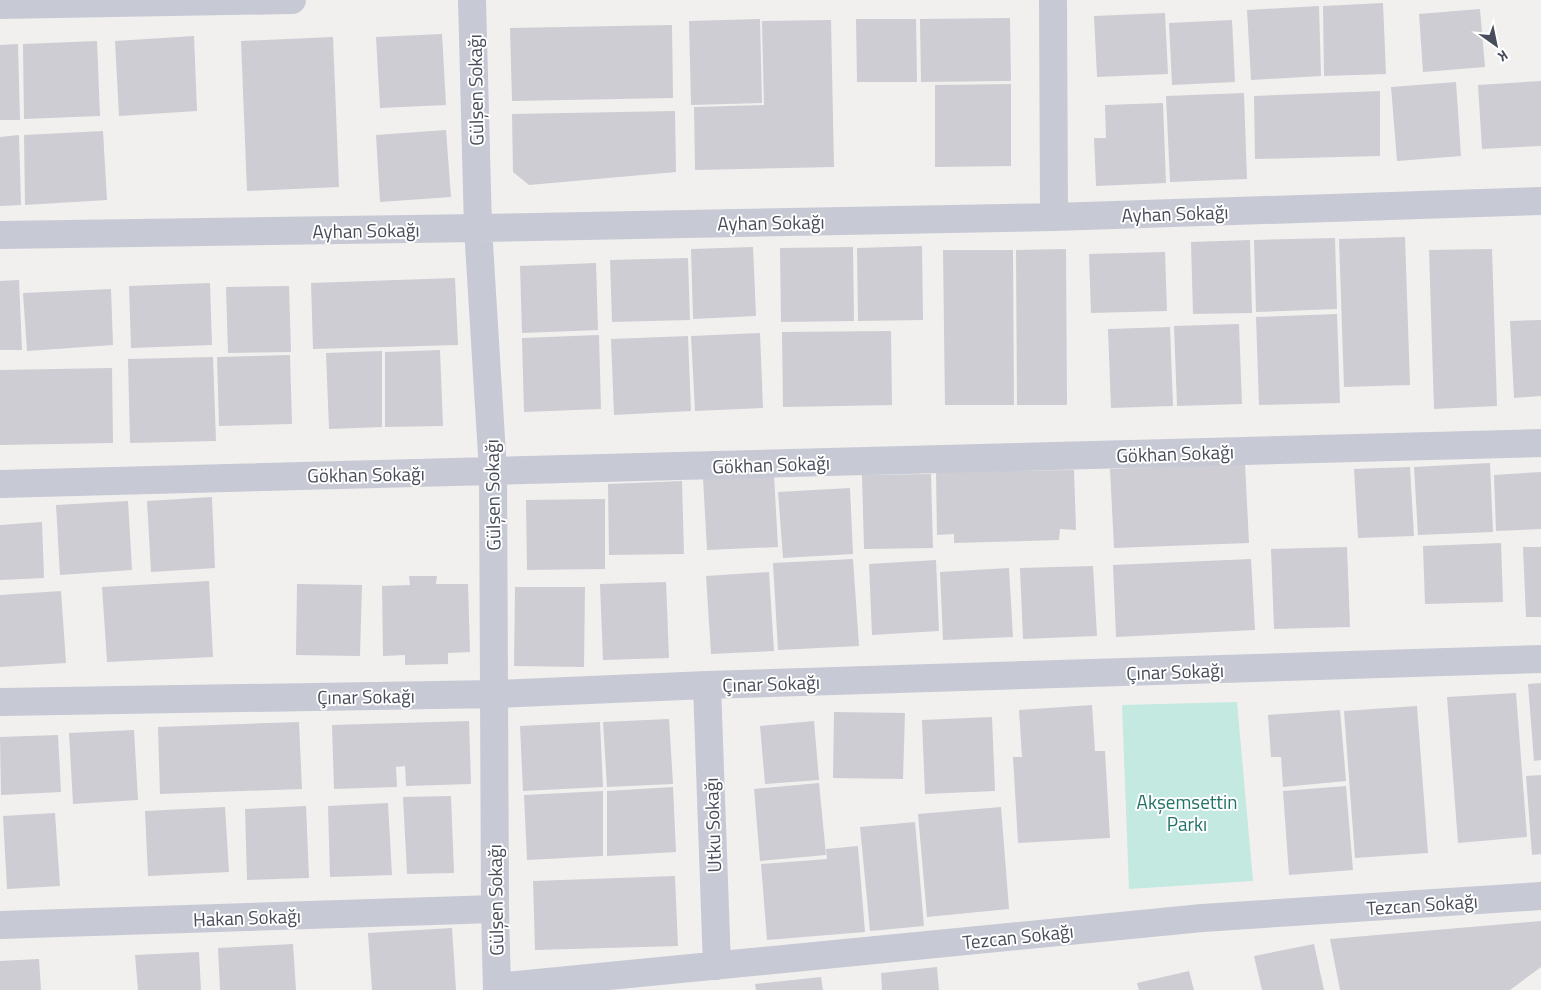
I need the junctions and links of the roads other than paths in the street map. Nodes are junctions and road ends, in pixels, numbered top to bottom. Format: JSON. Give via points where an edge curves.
{"nodes":[{"id":1,"x":292,"y":0,"type":"edge"},
{"id":2,"x":472,"y":0,"type":"edge"},
{"id":3,"x":1053,"y":0,"type":"edge"},
{"id":4,"x":0,"y":6,"type":"edge"},
{"id":5,"x":1541,"y":201,"type":"edge"},
{"id":6,"x":1054,"y":217,"type":"junction"},
{"id":7,"x":478,"y":228,"type":"junction"},
{"id":8,"x":0,"y":235,"type":"edge"},
{"id":9,"x":1541,"y":443,"type":"edge"},
{"id":10,"x":493,"y":471,"type":"junction"},
{"id":11,"x":0,"y":484,"type":"edge"},
{"id":12,"x":1541,"y":659,"type":"edge"},
{"id":13,"x":707,"y":685,"type":"junction"},
{"id":14,"x":495,"y":694,"type":"junction"},
{"id":15,"x":0,"y":702,"type":"edge"},
{"id":16,"x":1541,"y":896,"type":"edge"},
{"id":17,"x":495,"y":909,"type":"junction"},
{"id":18,"x":0,"y":925,"type":"edge"},
{"id":19,"x":718,"y":966,"type":"junction"},
{"id":20,"x":497,"y":988,"type":"edge"}],
"edges":[{"from":1,"to":4,"type":"street"},
{"from":2,"to":7,"type":"street","name":"Gülşen Sokağı"},
{"from":3,"to":6,"type":"street"},
{"from":5,"to":6,"type":"street","name":"Ayhan Sokağı"},
{"from":6,"to":7,"type":"street","name":"Ayhan Sokağı"},
{"from":7,"to":8,"type":"street","name":"Ayhan Sokağı"},
{"from":7,"to":10,"type":"street","name":"Gülşen Sokağı"},
{"from":9,"to":10,"type":"street","name":"Gökhan Sokağı"},
{"from":10,"to":11,"type":"street","name":"Gökhan Sokağı"},
{"from":10,"to":14,"type":"street","name":"Gülşen Sokağı"},
{"from":12,"to":13,"type":"street","name":"Çınar Sokağı"},
{"from":13,"to":14,"type":"street","name":"Çınar Sokağı"},
{"from":13,"to":19,"type":"street","name":"Utku Sokağı"},
{"from":14,"to":15,"type":"street","name":"Çınar Sokağı"},
{"from":14,"to":17,"type":"street","name":"Gülşen Sokağı"},
{"from":16,"to":19,"type":"street","name":"Tezcan Sokağı","via":[[1202,918]]},
{"from":17,"to":18,"type":"street","name":"Hakan Sokağı"},
{"from":17,"to":20,"type":"street","name":"Gülşen Sokağı"},
{"from":19,"to":20,"type":"street","name":"Tezcan Sokağı"}]}
